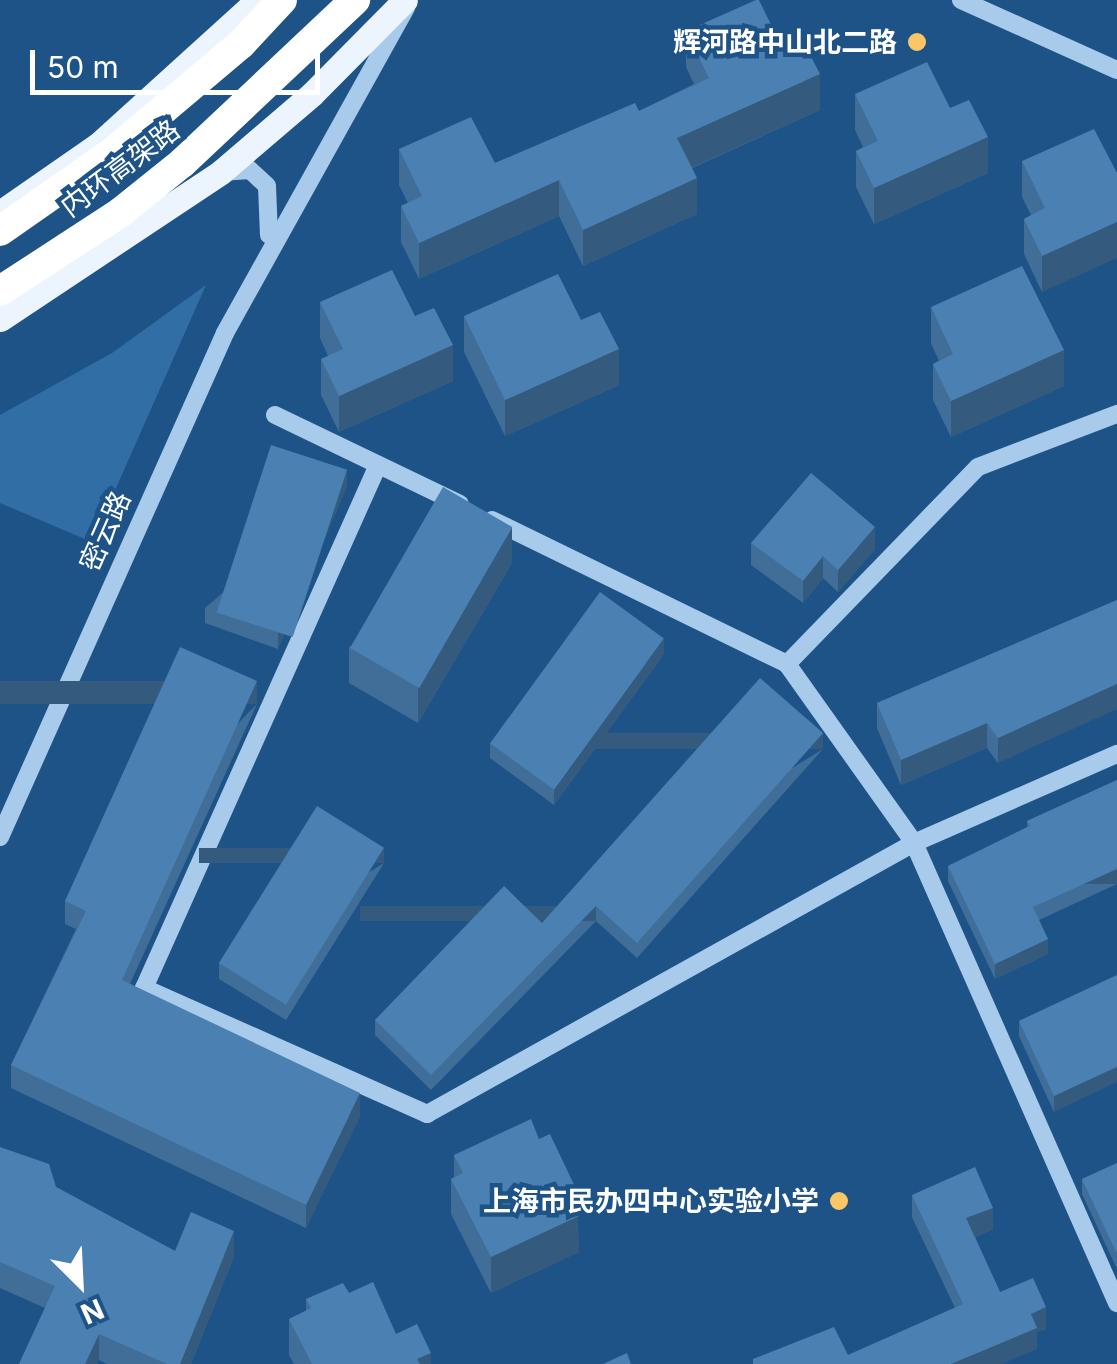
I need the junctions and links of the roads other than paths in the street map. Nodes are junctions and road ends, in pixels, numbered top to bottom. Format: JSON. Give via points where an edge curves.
{"nodes":[{"id":1,"x":258,"y":0,"type":"edge"},
{"id":2,"x":282,"y":0,"type":"edge"},
{"id":3,"x":355,"y":0,"type":"edge"},
{"id":4,"x":408,"y":0,"type":"edge"},
{"id":5,"x":974,"y":3,"type":"edge"},
{"id":6,"x":1117,"y":70,"type":"edge"},
{"id":7,"x":221,"y":172,"type":"junction"},
{"id":8,"x":0,"y":212,"type":"edge"},
{"id":9,"x":0,"y":230,"type":"edge"},
{"id":10,"x":266,"y":250,"type":"junction"},
{"id":11,"x":0,"y":292,"type":"edge"},
{"id":12,"x":0,"y":320,"type":"edge"},
{"id":13,"x":275,"y":414,"type":"dead end"},
{"id":14,"x":1117,"y":414,"type":"edge"},
{"id":15,"x":378,"y":465,"type":"junction"},
{"id":16,"x":787,"y":664,"type":"junction"},
{"id":17,"x":1117,"y":754,"type":"edge"},
{"id":18,"x":0,"y":838,"type":"edge"},
{"id":19,"x":914,"y":843,"type":"junction"},
{"id":20,"x":1117,"y":1303,"type":"edge"}],
"edges":[{"from":1,"to":8,"type":"main road","via":[[98,145]]},
{"from":2,"to":9,"type":"highway","name":"内环高架路","via":[[241,44],[112,152]]},
{"from":3,"to":11,"type":"highway","name":"内环高架路","via":[[182,163],[122,212]]},
{"from":4,"to":7,"type":"main road"},
{"from":4,"to":10,"type":"street","name":"密云路"},
{"from":5,"to":6,"type":"street"},
{"from":7,"to":10,"type":"street","name":"密云路","via":[[250,170],[267,186],[273,209]]},
{"from":7,"to":12,"type":"main road"},
{"from":10,"to":18,"type":"street","name":"密云路"},
{"from":13,"to":15,"type":"street"},
{"from":14,"to":16,"type":"street","via":[[978,467]]},
{"from":15,"to":16,"type":"street"},
{"from":15,"to":19,"type":"street","via":[[144,988],[427,1114]]},
{"from":16,"to":19,"type":"street"},
{"from":17,"to":19,"type":"street"},
{"from":19,"to":20,"type":"street"}]}
